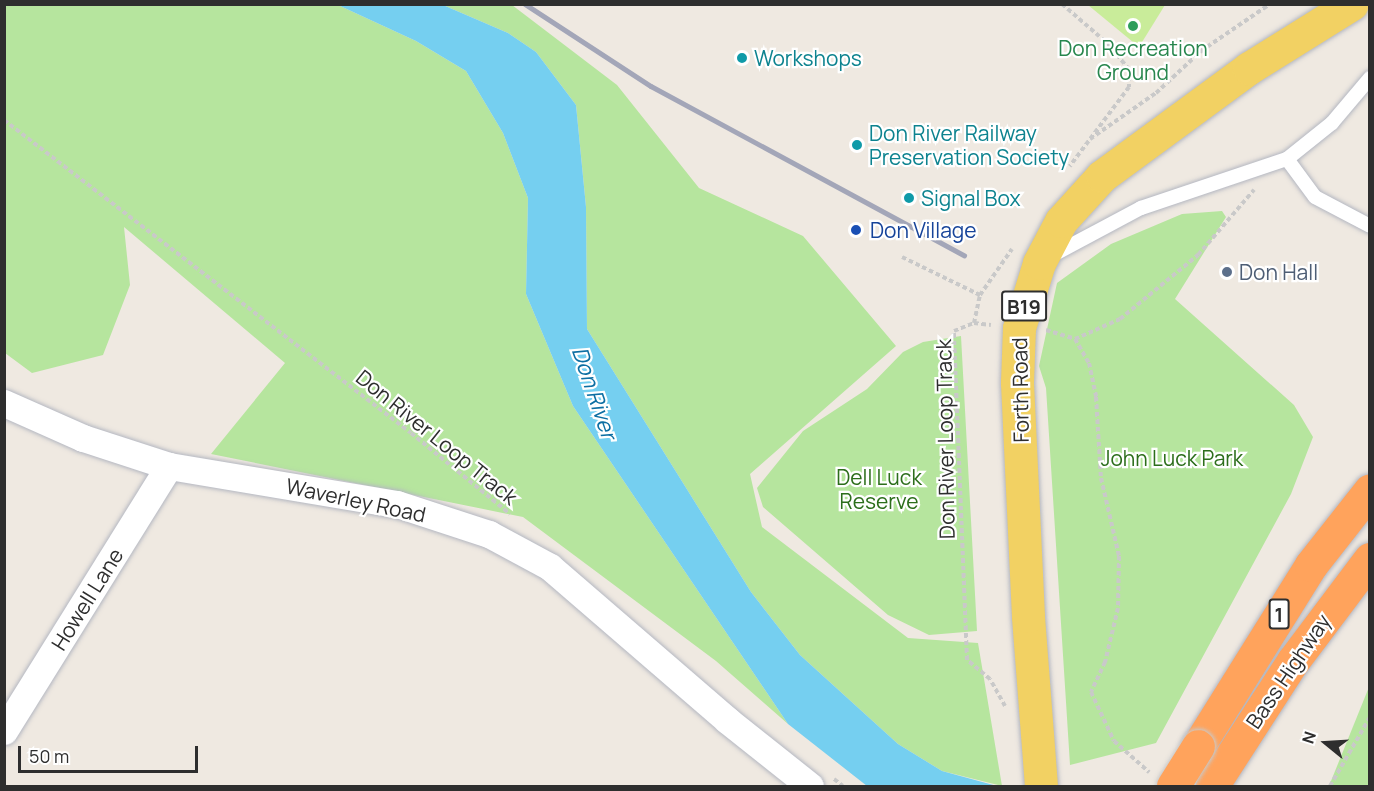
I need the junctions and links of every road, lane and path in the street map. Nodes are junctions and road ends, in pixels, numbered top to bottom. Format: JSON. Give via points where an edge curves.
{"nodes":[{"id":1,"x":1062,"y":4,"type":"edge"},
{"id":2,"x":1270,"y":4,"type":"edge"},
{"id":3,"x":1352,"y":4,"type":"edge"},
{"id":4,"x":1367,"y":86,"type":"edge"},
{"id":5,"x":4,"y":120,"type":"edge"},
{"id":6,"x":1087,"y":141,"type":"junction"},
{"id":7,"x":1287,"y":159,"type":"junction"},
{"id":8,"x":1068,"y":169,"type":"dead end"},
{"id":9,"x":1257,"y":188,"type":"dead end"},
{"id":10,"x":1370,"y":226,"type":"edge"},
{"id":11,"x":1028,"y":252,"type":"junction"},
{"id":12,"x":902,"y":257,"type":"dead end"},
{"id":13,"x":980,"y":295,"type":"junction"},
{"id":14,"x":974,"y":322,"type":"junction"},
{"id":15,"x":1019,"y":328,"type":"junction"},
{"id":16,"x":1075,"y":339,"type":"junction"},
{"id":17,"x":4,"y":403,"type":"edge"},
{"id":18,"x":169,"y":466,"type":"junction"},
{"id":19,"x":1370,"y":490,"type":"edge"},
{"id":20,"x":512,"y":516,"type":"dead end"},
{"id":21,"x":1370,"y":559,"type":"edge"},
{"id":22,"x":1007,"y":715,"type":"dead end"},
{"id":23,"x":1370,"y":717,"type":"edge"},
{"id":24,"x":4,"y":731,"type":"edge"},
{"id":25,"x":1039,"y":774,"type":"edge"},
{"id":26,"x":1219,"y":775,"type":"edge"},
{"id":27,"x":817,"y":779,"type":"edge"},
{"id":28,"x":1166,"y":782,"type":"edge"},
{"id":29,"x":843,"y":786,"type":"edge"},
{"id":30,"x":1330,"y":786,"type":"edge"}],
"edges":[{"from":1,"to":6,"type":"path","via":[[1107,43],[1129,69],[1129,87]]},
{"from":2,"to":6,"type":"path","via":[[1201,51],[1156,93]]},
{"from":3,"to":11,"type":"main road","name":"Forth Road","number":"B19","via":[[1249,68],[1110,169]]},
{"from":4,"to":7,"type":"lane","via":[[1332,123]]},
{"from":5,"to":20,"type":"path","name":"Don River Loop Track","via":[[411,433]]},
{"from":6,"to":8,"type":"path"},
{"from":7,"to":10,"type":"lane","via":[[1315,197]]},
{"from":7,"to":11,"type":"lane","via":[[1141,208]]},
{"from":9,"to":16,"type":"path","via":[[1198,255],[1120,319]]},
{"from":11,"to":13,"type":"path","name":"Don River Loop Track"},
{"from":11,"to":15,"type":"main road","name":"Forth Road","number":"B19"},
{"from":12,"to":13,"type":"path"},
{"from":13,"to":14,"type":"path","name":"Don River Loop Track"},
{"from":14,"to":15,"type":"path"},
{"from":14,"to":22,"type":"path","name":"Don River Loop Track","via":[[954,331],[967,660],[990,679]]},
{"from":15,"to":16,"type":"path","via":[[1058,332]]},
{"from":15,"to":25,"type":"main road","name":"Forth Road","number":"B19","via":[[1017,382]]},
{"from":16,"to":28,"type":"path","via":[[1089,363],[1096,397],[1101,478],[1119,556],[1118,608],[1105,662],[1090,692],[1113,741]]},
{"from":17,"to":18,"type":"street","name":"Waverley Road","via":[[84,438]]},
{"from":18,"to":24,"type":"street","name":"Howell Lane"},
{"from":18,"to":27,"type":"street","name":"Waverley Road","via":[[397,504],[489,534],[550,567],[726,720]]},
{"from":19,"to":28,"type":"highway","name":"Bass Highway","number":"1","bridge":true,"via":[[1311,565],[1198,746]]},
{"from":21,"to":26,"type":"highway","name":"Bass Highway","number":"1","via":[[1293,661]]},
{"from":23,"to":30,"type":"path"},
{"from":27,"to":29,"type":"path"}]}
